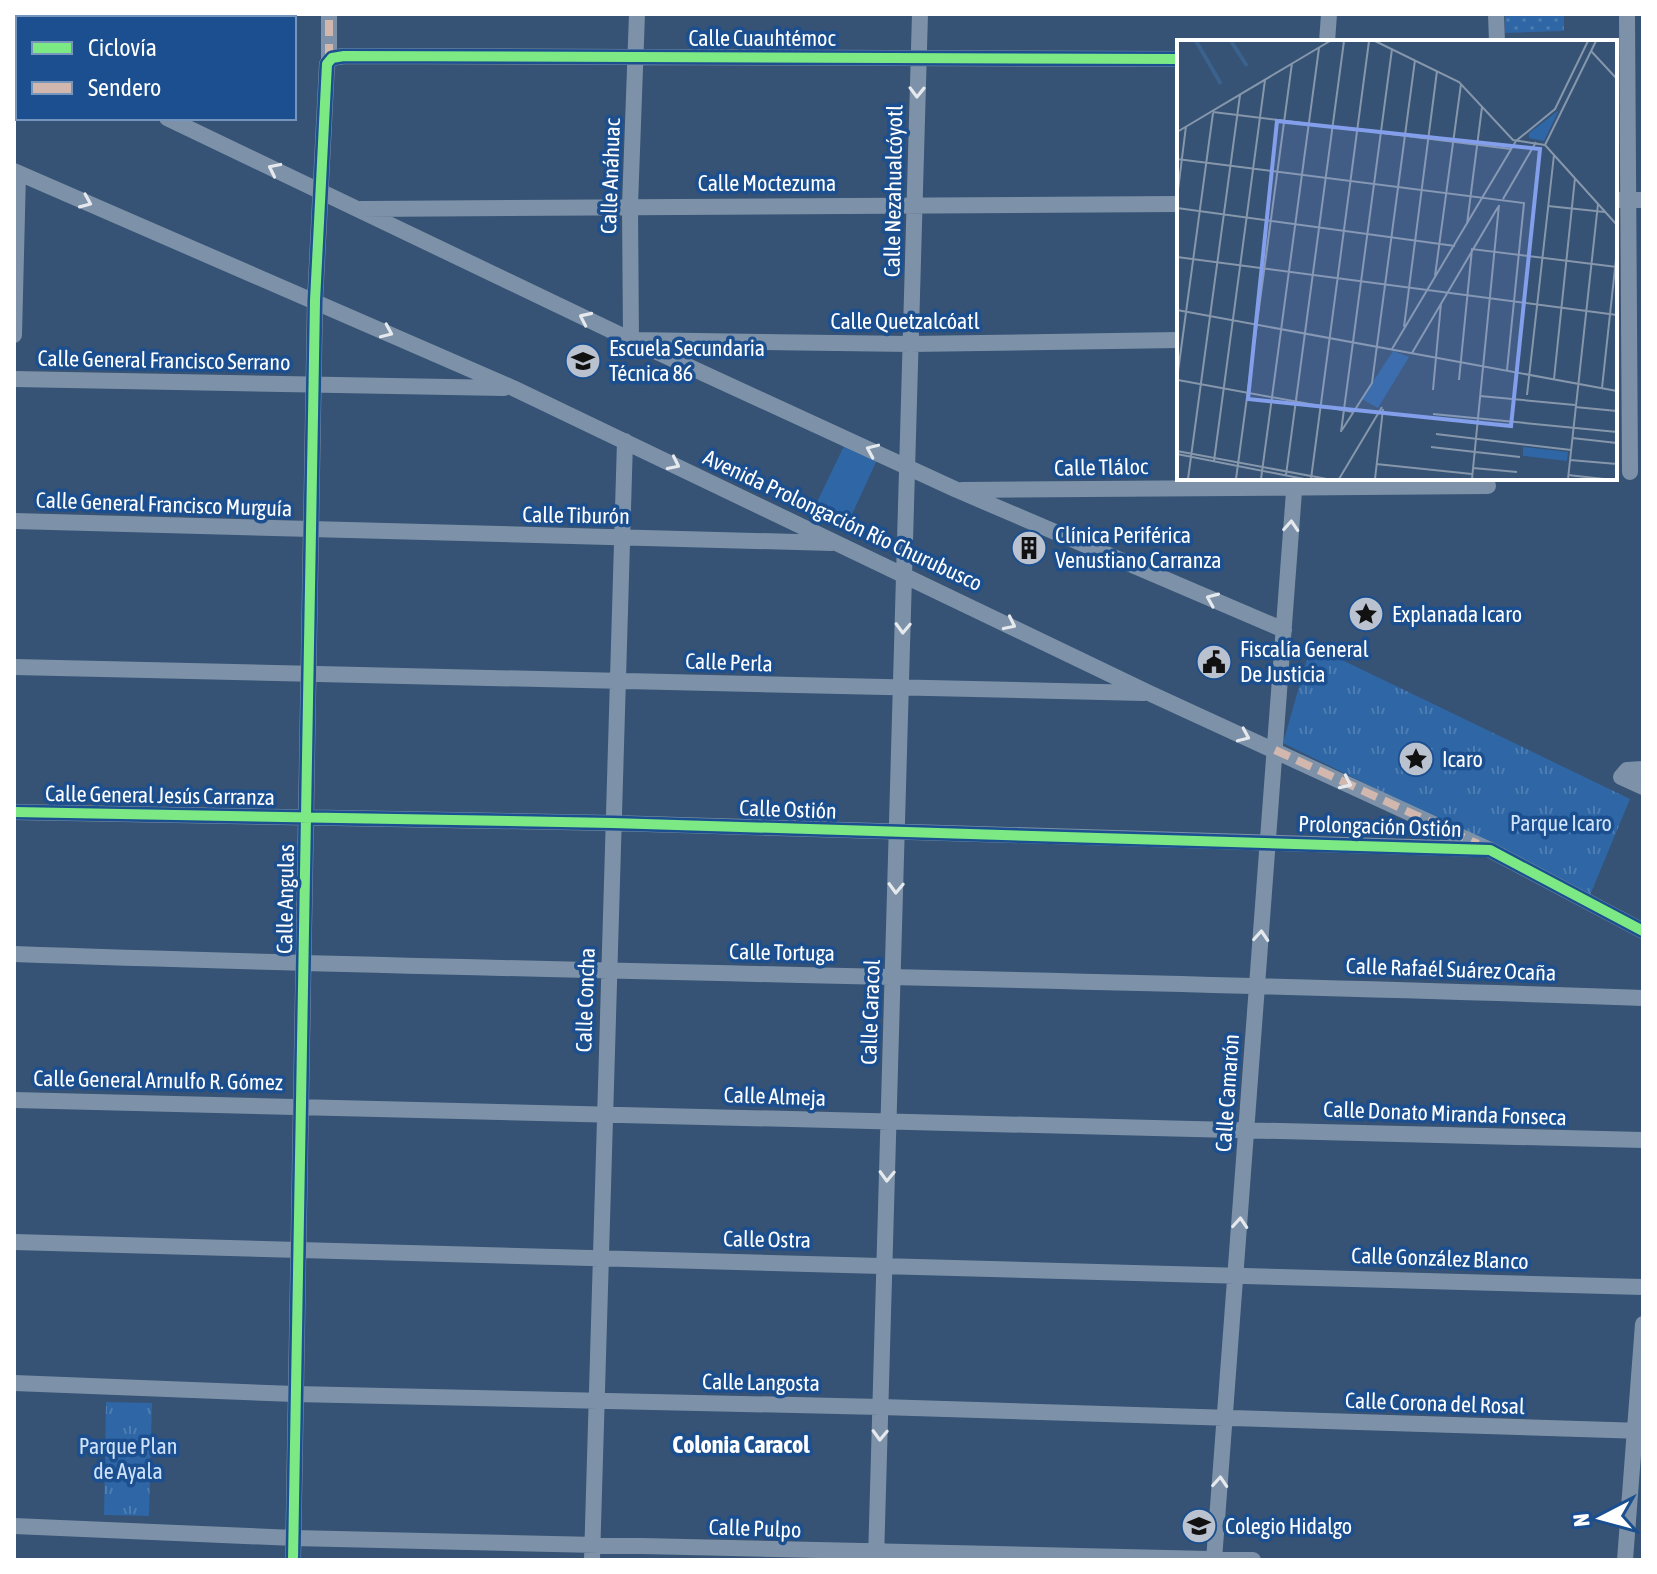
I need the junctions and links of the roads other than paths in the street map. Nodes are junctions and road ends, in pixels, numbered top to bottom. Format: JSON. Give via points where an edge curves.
{"nodes":[{"id":1,"x":329,"y":14,"type":"edge"},
{"id":2,"x":637,"y":14,"type":"edge"},
{"id":3,"x":920,"y":14,"type":"edge"},
{"id":4,"x":1329,"y":14,"type":"edge"},
{"id":5,"x":1496,"y":14,"type":"edge"},
{"id":6,"x":1627,"y":14,"type":"edge"},
{"id":7,"x":1327,"y":40,"type":"edge"},
{"id":8,"x":1497,"y":40,"type":"edge"},
{"id":9,"x":337,"y":58,"type":"junction"},
{"id":10,"x":636,"y":58,"type":"junction"},
{"id":11,"x":918,"y":59,"type":"junction"},
{"id":12,"x":1177,"y":59,"type":"edge"},
{"id":13,"x":171,"y":120,"type":"edge"},
{"id":14,"x":16,"y":172,"type":"edge"},
{"id":15,"x":320,"y":191,"type":"junction"},
{"id":16,"x":1629,"y":200,"type":"edge"},
{"id":17,"x":1177,"y":204,"type":"edge"},
{"id":18,"x":630,"y":205,"type":"junction"},
{"id":19,"x":915,"y":205,"type":"junction"},
{"id":20,"x":355,"y":209,"type":"junction"},
{"id":21,"x":315,"y":301,"type":"junction"},
{"id":22,"x":14,"y":335,"type":"edge"},
{"id":23,"x":631,"y":340,"type":"junction"},
{"id":24,"x":1177,"y":340,"type":"edge"},
{"id":25,"x":910,"y":344,"type":"junction"},
{"id":26,"x":14,"y":379,"type":"edge"},
{"id":27,"x":314,"y":386,"type":"junction"},
{"id":28,"x":513,"y":388,"type":"junction"},
{"id":29,"x":625,"y":441,"type":"junction"},
{"id":30,"x":908,"y":466,"type":"junction"},
{"id":31,"x":1630,"y":472,"type":"dead end"},
{"id":32,"x":1294,"y":482,"type":"edge"},
{"id":33,"x":1488,"y":486,"type":"dead end"},
{"id":34,"x":957,"y":490,"type":"junction"},
{"id":35,"x":14,"y":521,"type":"edge"},
{"id":36,"x":311,"y":532,"type":"junction"},
{"id":37,"x":621,"y":538,"type":"junction"},
{"id":38,"x":839,"y":543,"type":"junction"},
{"id":39,"x":905,"y":573,"type":"junction"},
{"id":40,"x":1284,"y":630,"type":"junction"},
{"id":41,"x":14,"y":667,"type":"edge"},
{"id":42,"x":308,"y":673,"type":"junction"},
{"id":43,"x":617,"y":681,"type":"junction"},
{"id":44,"x":901,"y":689,"type":"junction"},
{"id":45,"x":1149,"y":693,"type":"junction"},
{"id":46,"x":1275,"y":750,"type":"junction"},
{"id":47,"x":1643,"y":769,"type":"edge"},
{"id":48,"x":1643,"y":787,"type":"edge"},
{"id":49,"x":14,"y":812,"type":"edge"},
{"id":50,"x":306,"y":819,"type":"junction"},
{"id":51,"x":612,"y":823,"type":"junction"},
{"id":52,"x":897,"y":832,"type":"junction"},
{"id":53,"x":1268,"y":841,"type":"junction"},
{"id":54,"x":1490,"y":850,"type":"junction"},
{"id":55,"x":1643,"y":931,"type":"edge"},
{"id":56,"x":14,"y":954,"type":"edge"},
{"id":57,"x":305,"y":964,"type":"junction"},
{"id":58,"x":607,"y":970,"type":"junction"},
{"id":59,"x":893,"y":977,"type":"junction"},
{"id":60,"x":1257,"y":984,"type":"junction"},
{"id":61,"x":1643,"y":998,"type":"edge"},
{"id":62,"x":14,"y":1100,"type":"edge"},
{"id":63,"x":301,"y":1105,"type":"junction"},
{"id":64,"x":603,"y":1112,"type":"junction"},
{"id":65,"x":889,"y":1122,"type":"junction"},
{"id":66,"x":1247,"y":1130,"type":"junction"},
{"id":67,"x":1643,"y":1140,"type":"edge"},
{"id":68,"x":14,"y":1242,"type":"edge"},
{"id":69,"x":298,"y":1251,"type":"junction"},
{"id":70,"x":600,"y":1259,"type":"junction"},
{"id":71,"x":885,"y":1263,"type":"junction"},
{"id":72,"x":1236,"y":1274,"type":"junction"},
{"id":73,"x":1643,"y":1287,"type":"edge"},
{"id":74,"x":1643,"y":1324,"type":"edge"},
{"id":75,"x":14,"y":1383,"type":"edge"},
{"id":76,"x":295,"y":1394,"type":"junction"},
{"id":77,"x":594,"y":1400,"type":"junction"},
{"id":78,"x":881,"y":1407,"type":"junction"},
{"id":79,"x":1225,"y":1419,"type":"junction"},
{"id":80,"x":1638,"y":1431,"type":"edge"},
{"id":81,"x":14,"y":1526,"type":"edge"},
{"id":82,"x":294,"y":1538,"type":"junction"},
{"id":83,"x":592,"y":1552,"type":"edge"},
{"id":84,"x":876,"y":1557,"type":"edge"},
{"id":85,"x":1214,"y":1559,"type":"edge"},
{"id":86,"x":293,"y":1560,"type":"edge"},
{"id":87,"x":1253,"y":1560,"type":"edge"},
{"id":88,"x":1625,"y":1560,"type":"edge"}],
"edges":[{"from":1,"to":9,"type":"street","name":"Calle Angulas"},
{"from":2,"to":10,"type":"street","name":"Calle Anáhuac"},
{"from":3,"to":11,"type":"street","name":"Calle Nezahualcóyotl"},
{"from":4,"to":7,"type":"street"},
{"from":5,"to":8,"type":"street"},
{"from":6,"to":16,"type":"street"},
{"from":9,"to":10,"type":"street","name":"Calle Cuauhtémoc"},
{"from":9,"to":15,"type":"street","name":"Calle Angulas","via":[[325,67]]},
{"from":10,"to":11,"type":"street","name":"Calle Cuauhtémoc"},
{"from":10,"to":18,"type":"street","name":"Calle Anáhuac"},
{"from":11,"to":12,"type":"street","name":"Calle Cuauhtémoc"},
{"from":11,"to":19,"type":"street","name":"Calle Nezahualcóyotl","one_way":true},
{"from":15,"to":13,"type":"street","one_way":true},
{"from":14,"to":21,"type":"street","name":"Avenida Prolongación Río Churubusco","one_way":true},
{"from":14,"to":22,"type":"street"},
{"from":15,"to":20,"type":"street"},
{"from":15,"to":21,"type":"street","name":"Calle Angulas"},
{"from":16,"to":31,"type":"street"},
{"from":17,"to":19,"type":"street","name":"Calle Moctezuma"},
{"from":18,"to":19,"type":"street","name":"Calle Moctezuma"},
{"from":18,"to":20,"type":"street","name":"Calle Moctezuma"},
{"from":18,"to":23,"type":"street","name":"Calle Anáhuac"},
{"from":19,"to":25,"type":"street","name":"Calle Nezahualcóyotl"},
{"from":23,"to":20,"type":"street","one_way":true},
{"from":21,"to":27,"type":"street","name":"Calle Angulas"},
{"from":21,"to":28,"type":"street","name":"Avenida Prolongación Río Churubusco","one_way":true},
{"from":23,"to":25,"type":"street","name":"Calle Quetzalcóatl"},
{"from":30,"to":23,"type":"street","one_way":true},
{"from":24,"to":25,"type":"street","name":"Calle Quetzalcóatl"},
{"from":25,"to":30,"type":"street","name":"Calle Nezahualcóyotl"},
{"from":26,"to":27,"type":"street","name":"Calle General Francisco Serrano"},
{"from":27,"to":28,"type":"street","name":"Calle General Francisco Serrano"},
{"from":27,"to":36,"type":"street","name":"Calle Angulas"},
{"from":28,"to":29,"type":"street","name":"Avenida Prolongación Río Churubusco"},
{"from":29,"to":37,"type":"street","name":"Calle Concha"},
{"from":29,"to":38,"type":"street","name":"Avenida Prolongación Río Churubusco","one_way":true},
{"from":30,"to":34,"type":"street"},
{"from":30,"to":39,"type":"street","name":"Calle Caracol"},
{"from":32,"to":33,"type":"street","name":"Calle Tláloc"},
{"from":32,"to":34,"type":"street","name":"Calle Tláloc"},
{"from":40,"to":32,"type":"street","name":"Calle Camarón","one_way":true},
{"from":40,"to":34,"type":"street","one_way":true},
{"from":35,"to":36,"type":"street","name":"Calle General Francisco Murguía"},
{"from":36,"to":37,"type":"street","name":"Calle Tiburón"},
{"from":36,"to":42,"type":"street","name":"Calle Angulas"},
{"from":37,"to":38,"type":"street","name":"Calle Tiburón"},
{"from":37,"to":43,"type":"street","name":"Calle Concha"},
{"from":38,"to":39,"type":"street","name":"Avenida Prolongación Río Churubusco"},
{"from":39,"to":44,"type":"street","name":"Calle Caracol","one_way":true},
{"from":39,"to":45,"type":"street","name":"Avenida Prolongación Río Churubusco","one_way":true},
{"from":40,"to":46,"type":"street","name":"Calle Camarón"},
{"from":41,"to":42,"type":"street","name":"Calle Perla"},
{"from":42,"to":43,"type":"street","name":"Calle Perla"},
{"from":42,"to":50,"type":"street","name":"Calle Angulas"},
{"from":43,"to":44,"type":"street","name":"Calle Perla"},
{"from":43,"to":51,"type":"street","name":"Calle Concha"},
{"from":44,"to":45,"type":"street","name":"Calle Perla"},
{"from":44,"to":52,"type":"street","name":"Calle Caracol"},
{"from":45,"to":46,"type":"street","name":"Avenida Prolongación Río Churubusco","one_way":true},
{"from":46,"to":53,"type":"street","name":"Calle Camarón"},
{"from":46,"to":54,"type":"street","name":"Avenida Prolongación Río Churubusco","one_way":true},
{"from":47,"to":48,"type":"street","via":[[1627,770],[1621,777]]},
{"from":49,"to":50,"type":"street","name":"Calle General Jesús Carranza"},
{"from":50,"to":51,"type":"street","name":"Calle Ostión"},
{"from":50,"to":57,"type":"street","name":"Calle Angulas"},
{"from":51,"to":52,"type":"street","name":"Calle Ostión"},
{"from":51,"to":58,"type":"street","name":"Calle Concha"},
{"from":52,"to":53,"type":"street","name":"Calle Ostión"},
{"from":52,"to":59,"type":"street","name":"Calle Caracol","one_way":true},
{"from":53,"to":54,"type":"street","name":"Prolongación Ostión"},
{"from":60,"to":53,"type":"street","name":"Calle Camarón","one_way":true},
{"from":54,"to":55,"type":"street","name":"Avenida Prolongación Río Churubusco"},
{"from":56,"to":57,"type":"street","name":"Calle Tortuga"},
{"from":57,"to":58,"type":"street","name":"Calle Tortuga"},
{"from":57,"to":63,"type":"street","name":"Calle Angulas"},
{"from":58,"to":59,"type":"street","name":"Calle Tortuga"},
{"from":58,"to":64,"type":"street","name":"Calle Concha"},
{"from":59,"to":60,"type":"street","name":"Calle Tortuga"},
{"from":59,"to":65,"type":"street","name":"Calle Caracol"},
{"from":60,"to":61,"type":"street","name":"Calle Rafaél Suárez Ocaña"},
{"from":60,"to":66,"type":"street","name":"Calle Camarón"},
{"from":62,"to":63,"type":"street","name":"Calle General Arnulfo R. Gómez"},
{"from":63,"to":64,"type":"street","name":"Calle Almeja"},
{"from":63,"to":69,"type":"street","name":"Calle Angulas"},
{"from":64,"to":65,"type":"street","name":"Calle Almeja"},
{"from":64,"to":70,"type":"street","name":"Calle Concha"},
{"from":65,"to":66,"type":"street","name":"Calle Almeja"},
{"from":65,"to":71,"type":"street","name":"Calle Caracol","one_way":true},
{"from":66,"to":67,"type":"street","name":"Calle Donato Miranda Fonseca"},
{"from":72,"to":66,"type":"street","name":"Calle Camarón","one_way":true},
{"from":68,"to":69,"type":"street","name":"Calle Ostra"},
{"from":69,"to":70,"type":"street","name":"Calle Ostra"},
{"from":69,"to":76,"type":"street","name":"Calle Angulas"},
{"from":70,"to":71,"type":"street","name":"Calle Ostra"},
{"from":70,"to":77,"type":"street","name":"Calle Concha"},
{"from":71,"to":72,"type":"street","name":"Calle Ostra"},
{"from":71,"to":78,"type":"street","name":"Calle Caracol"},
{"from":72,"to":73,"type":"street","name":"Calle González Blanco"},
{"from":72,"to":79,"type":"street","name":"Calle Camarón"},
{"from":74,"to":80,"type":"street"},
{"from":75,"to":76,"type":"street","name":"Calle Langosta"},
{"from":76,"to":77,"type":"street","name":"Calle Langosta"},
{"from":76,"to":82,"type":"street","name":"Calle Angulas"},
{"from":77,"to":78,"type":"street","name":"Calle Langosta"},
{"from":77,"to":83,"type":"street","name":"Calle Concha"},
{"from":78,"to":79,"type":"street","name":"Calle Langosta"},
{"from":78,"to":84,"type":"street","name":"Calle Caracol","one_way":true},
{"from":79,"to":80,"type":"street","name":"Calle Corona del Rosal"},
{"from":85,"to":79,"type":"street","name":"Calle Camarón","one_way":true},
{"from":80,"to":88,"type":"street"},
{"from":81,"to":82,"type":"street","name":"Calle Pulpo"},
{"from":82,"to":83,"type":"street","name":"Calle Pulpo"},
{"from":82,"to":86,"type":"street","name":"Calle Angulas"},
{"from":83,"to":84,"type":"street","name":"Calle Pulpo"},
{"from":84,"to":85,"type":"street","name":"Calle Pulpo"},
{"from":85,"to":87,"type":"street","name":"Calle Pulpo"}]}
